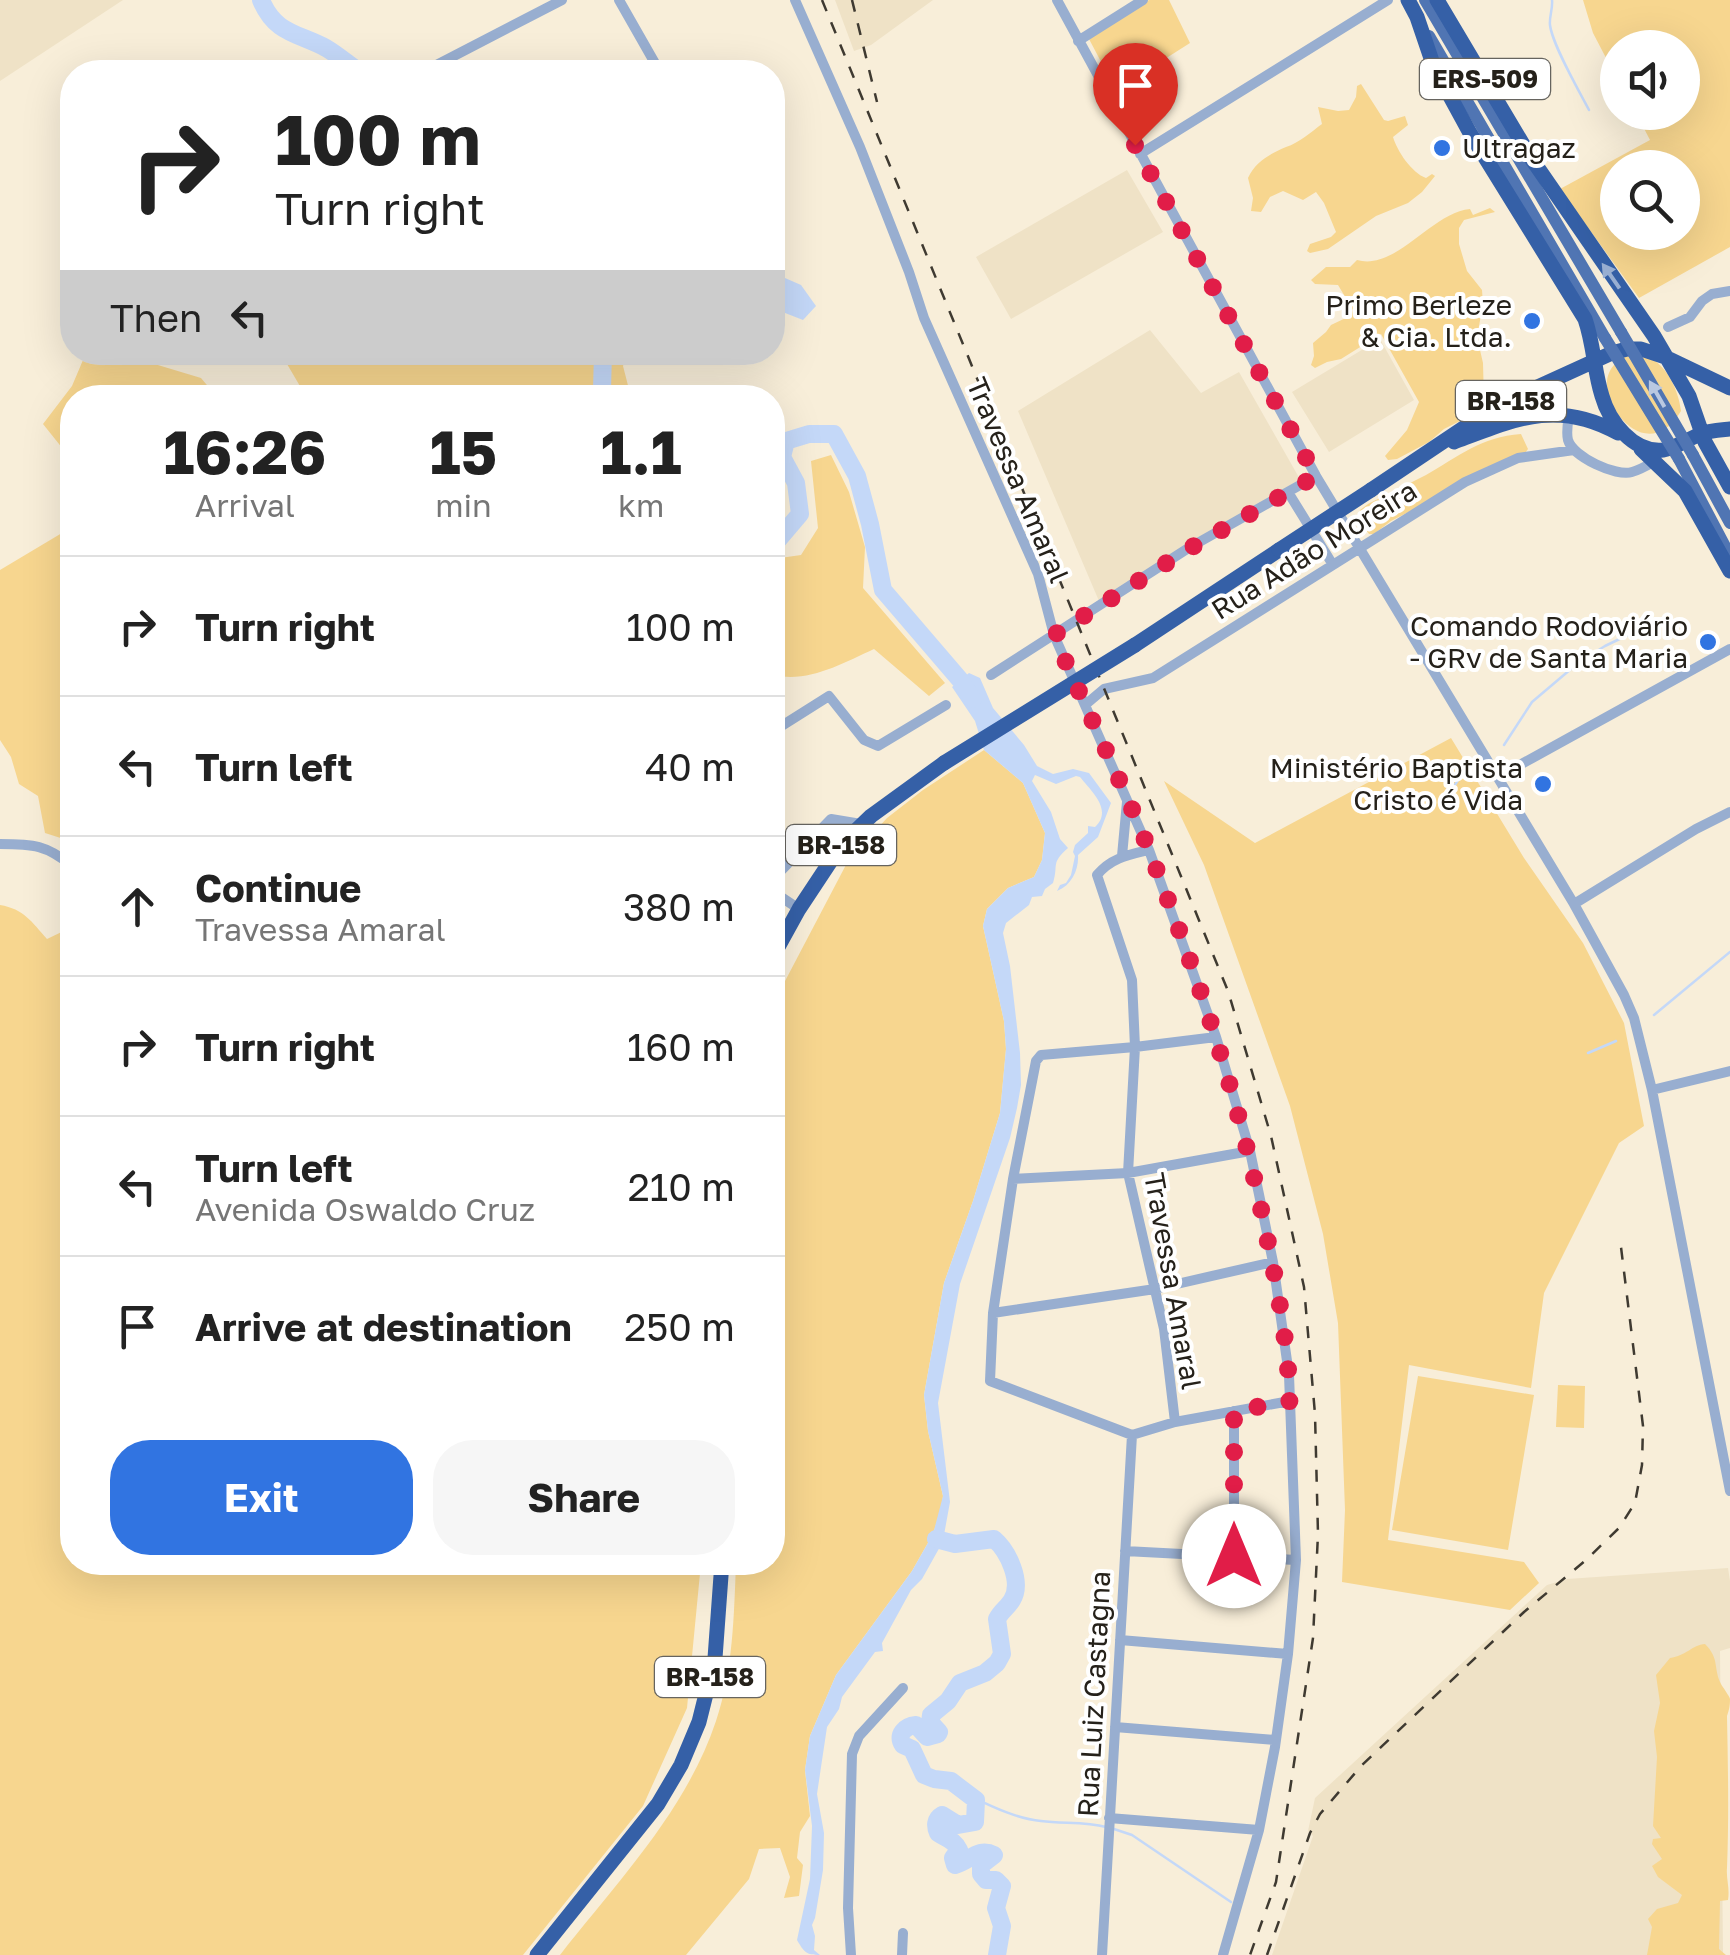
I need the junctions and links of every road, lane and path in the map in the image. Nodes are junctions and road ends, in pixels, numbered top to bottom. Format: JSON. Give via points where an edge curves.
{"nodes":[{"id":1,"x":562,"y":0,"type":"edge"},
{"id":2,"x":619,"y":0,"type":"edge"},
{"id":3,"x":795,"y":0,"type":"edge"},
{"id":4,"x":1058,"y":0,"type":"edge"},
{"id":5,"x":1143,"y":0,"type":"edge"},
{"id":6,"x":1388,"y":0,"type":"edge"},
{"id":7,"x":1408,"y":0,"type":"edge"},
{"id":8,"x":1425,"y":0,"type":"edge"},
{"id":9,"x":1438,"y":0,"type":"edge"},
{"id":10,"x":1417,"y":16,"type":"junction"},
{"id":11,"x":1078,"y":41,"type":"junction"},
{"id":12,"x":446,"y":60,"type":"edge"},
{"id":13,"x":653,"y":60,"type":"edge"},
{"id":14,"x":1140,"y":154,"type":"junction"},
{"id":15,"x":1730,"y":291,"type":"edge"},
{"id":16,"x":1668,"y":328,"type":"dead end"},
{"id":17,"x":1664,"y":357,"type":"junction"},
{"id":18,"x":1596,"y":361,"type":"junction"},
{"id":19,"x":1730,"y":388,"type":"edge"},
{"id":20,"x":1569,"y":414,"type":"junction"},
{"id":21,"x":1730,"y":430,"type":"edge"},
{"id":22,"x":1702,"y":433,"type":"junction"},
{"id":23,"x":1630,"y":440,"type":"junction"},
{"id":24,"x":1432,"y":450,"type":"junction"},
{"id":25,"x":1574,"y":450,"type":"junction"},
{"id":26,"x":1686,"y":457,"type":"junction"},
{"id":27,"x":1655,"y":461,"type":"junction"},
{"id":28,"x":1316,"y":476,"type":"junction"},
{"id":29,"x":1730,"y":484,"type":"edge"},
{"id":30,"x":1288,"y":492,"type":"junction"},
{"id":31,"x":1730,"y":523,"type":"edge"},
{"id":32,"x":1360,"y":548,"type":"junction"},
{"id":33,"x":1730,"y":556,"type":"edge"},
{"id":34,"x":1333,"y":565,"type":"junction"},
{"id":35,"x":1730,"y":571,"type":"edge"},
{"id":36,"x":1054,"y":635,"type":"junction"},
{"id":37,"x":1730,"y":649,"type":"edge"},
{"id":38,"x":991,"y":675,"type":"dead end"},
{"id":39,"x":1085,"y":705,"type":"junction"},
{"id":40,"x":946,"y":706,"type":"dead end"},
{"id":41,"x":785,"y":724,"type":"edge"},
{"id":42,"x":1498,"y":777,"type":"junction"},
{"id":43,"x":1127,"y":801,"type":"junction"},
{"id":44,"x":1730,"y":812,"type":"edge"},
{"id":45,"x":861,"y":824,"type":"junction"},
{"id":46,"x":0,"y":844,"type":"edge"},
{"id":47,"x":1149,"y":850,"type":"junction"},
{"id":48,"x":60,"y":856,"type":"edge"},
{"id":49,"x":1122,"y":856,"type":"junction"},
{"id":50,"x":785,"y":867,"type":"edge"},
{"id":51,"x":785,"y":900,"type":"edge"},
{"id":52,"x":1574,"y":904,"type":"junction"},
{"id":53,"x":799,"y":909,"type":"junction"},
{"id":54,"x":785,"y":926,"type":"edge"},
{"id":55,"x":788,"y":928,"type":"junction"},
{"id":56,"x":785,"y":934,"type":"edge"},
{"id":57,"x":1216,"y":1036,"type":"junction"},
{"id":58,"x":1135,"y":1047,"type":"junction"},
{"id":59,"x":1730,"y":1071,"type":"edge"},
{"id":60,"x":1652,"y":1090,"type":"junction"},
{"id":61,"x":1250,"y":1152,"type":"junction"},
{"id":62,"x":1128,"y":1173,"type":"junction"},
{"id":63,"x":1014,"y":1180,"type":"junction"},
{"id":64,"x":1272,"y":1262,"type":"junction"},
{"id":65,"x":1155,"y":1289,"type":"junction"},
{"id":66,"x":992,"y":1313,"type":"junction"},
{"id":67,"x":1290,"y":1401,"type":"junction"},
{"id":68,"x":1234,"y":1411,"type":"junction"},
{"id":69,"x":1175,"y":1422,"type":"junction"},
{"id":70,"x":1132,"y":1435,"type":"junction"},
{"id":71,"x":1726,"y":1450,"type":"edge"},
{"id":72,"x":1730,"y":1491,"type":"edge"},
{"id":73,"x":1125,"y":1551,"type":"junction"},
{"id":74,"x":1234,"y":1556,"type":"junction"},
{"id":75,"x":1296,"y":1560,"type":"junction"},
{"id":76,"x":721,"y":1575,"type":"edge"},
{"id":77,"x":1120,"y":1640,"type":"junction"},
{"id":78,"x":1288,"y":1654,"type":"junction"},
{"id":79,"x":904,"y":1688,"type":"dead end"},
{"id":80,"x":1114,"y":1727,"type":"junction"},
{"id":81,"x":1276,"y":1740,"type":"junction"},
{"id":82,"x":1109,"y":1818,"type":"junction"},
{"id":83,"x":1259,"y":1830,"type":"junction"},
{"id":84,"x":903,"y":1933,"type":"dead end"},
{"id":85,"x":537,"y":1955,"type":"edge"},
{"id":86,"x":851,"y":1955,"type":"edge"},
{"id":87,"x":902,"y":1955,"type":"edge"},
{"id":88,"x":1102,"y":1955,"type":"edge"},
{"id":89,"x":1223,"y":1955,"type":"edge"}],
"edges":[{"from":1,"to":12,"type":"street"},
{"from":2,"to":13,"type":"street"},
{"from":3,"to":36,"type":"street","name":"Travessa Amaral","via":[[924,318],[1038,574]]},
{"from":4,"to":11,"type":"street"},
{"from":5,"to":11,"type":"street"},
{"from":6,"to":14,"type":"street"},
{"from":7,"to":10,"type":"highway","number":"ERS-509"},
{"from":26,"to":8,"type":"main road","number":"ERS-509","one_way":true,"bridge":true},
{"from":17,"to":9,"type":"highway","number":"ERS-509","one_way":true,"via":[[1531,158]]},
{"from":10,"to":18,"type":"highway","number":"ERS-509","via":[[1434,67],[1470,134],[1585,319]]},
{"from":10,"to":26,"type":"main road","number":"ERS-509","bridge":true,"via":[[1606,338]]},
{"from":11,"to":14,"type":"street"},
{"from":14,"to":28,"type":"street"},
{"from":15,"to":16,"type":"street","via":[[1712,294]]},
{"from":17,"to":18,"type":"highway","number":"BR-158","via":[[1626,349]]},
{"from":17,"to":19,"type":"highway","number":"BR-158"},
{"from":17,"to":22,"type":"highway"},
{"from":18,"to":23,"type":"highway","number":"BR-158","via":[[1603,401]]},
{"from":18,"to":24,"type":"highway","number":"BR-158","via":[[1471,422]]},
{"from":20,"to":23,"type":"highway","number":"BR-158"},
{"from":20,"to":24,"type":"highway","number":"BR-158","via":[[1512,422]]},
{"from":20,"to":25,"type":"street","via":[[1567,436]]},
{"from":21,"to":22,"type":"highway","number":"BR-158"},
{"from":22,"to":23,"type":"highway","number":"BR-158","via":[[1661,450]]},
{"from":22,"to":29,"type":"highway"},
{"from":23,"to":27,"type":"highway"},
{"from":24,"to":45,"type":"highway","number":"BR-158","bridge":true,"via":[[944,763]]},
{"from":25,"to":27,"type":"street","via":[[1624,473]]},
{"from":25,"to":32,"type":"street","name":"Rua Adão Moreira","via":[[1518,458]]},
{"from":26,"to":31,"type":"main road"},
{"from":26,"to":33,"type":"main road"},
{"from":27,"to":35,"type":"highway","via":[[1685,491]]},
{"from":28,"to":30,"type":"street"},
{"from":28,"to":32,"type":"street"},
{"from":30,"to":34,"type":"street"},
{"from":30,"to":36,"type":"street"},
{"from":32,"to":34,"type":"street","name":"Rua Adão Moreira"},
{"from":32,"to":42,"type":"street"},
{"from":34,"to":39,"type":"street","name":"Rua Adão Moreira","via":[[1153,678],[1104,690]]},
{"from":36,"to":38,"type":"street"},
{"from":36,"to":39,"type":"street","name":"Travessa Amaral"},
{"from":37,"to":42,"type":"street"},
{"from":39,"to":43,"type":"street","name":"Travessa Amaral"},
{"from":40,"to":41,"type":"street","via":[[878,746],[864,740],[829,696]]},
{"from":42,"to":52,"type":"street"},
{"from":43,"to":47,"type":"street","name":"Travessa Amaral"},
{"from":43,"to":49,"type":"street"},
{"from":44,"to":52,"type":"street"},
{"from":45,"to":50,"type":"street","via":[[831,819]]},
{"from":45,"to":53,"type":"highway","number":"BR-158"},
{"from":46,"to":48,"type":"street","via":[[31,844]]},
{"from":47,"to":49,"type":"street"},
{"from":47,"to":57,"type":"street","name":"Travessa Amaral"},
{"from":49,"to":58,"type":"street","name":"Travessa Amaral","via":[[1096,875],[1132,980]]},
{"from":51,"to":53,"type":"street"},
{"from":52,"to":60,"type":"street","via":[[1629,1007]]},
{"from":53,"to":55,"type":"highway","number":"BR-158"},
{"from":54,"to":55,"type":"street"},
{"from":55,"to":56,"type":"highway","number":"BR-158"},
{"from":57,"to":58,"type":"street"},
{"from":57,"to":61,"type":"street","name":"Travessa Amaral"},
{"from":58,"to":62,"type":"street","name":"Travessa Amaral"},
{"from":58,"to":63,"type":"street","via":[[1042,1055],[1036,1061]]},
{"from":59,"to":60,"type":"street"},
{"from":60,"to":71,"type":"street"},
{"from":61,"to":62,"type":"street"},
{"from":61,"to":64,"type":"street","name":"Travessa Amaral"},
{"from":62,"to":63,"type":"street"},
{"from":62,"to":65,"type":"street","name":"Travessa Amaral"},
{"from":63,"to":66,"type":"street"},
{"from":64,"to":65,"type":"street"},
{"from":64,"to":67,"type":"street","name":"Travessa Amaral"},
{"from":65,"to":66,"type":"street"},
{"from":65,"to":69,"type":"street","name":"Travessa Amaral"},
{"from":66,"to":70,"type":"street","via":[[990,1381]]},
{"from":67,"to":68,"type":"street"},
{"from":67,"to":75,"type":"street","name":"Travessa Amaral"},
{"from":68,"to":69,"type":"street"},
{"from":68,"to":74,"type":"street"},
{"from":69,"to":70,"type":"street"},
{"from":70,"to":73,"type":"street","name":"Rua Luiz Castagna"},
{"from":71,"to":72,"type":"street"},
{"from":73,"to":74,"type":"street"},
{"from":73,"to":77,"type":"street","name":"Rua Luiz Castagna"},
{"from":74,"to":75,"type":"street"},
{"from":75,"to":78,"type":"street","name":"Travessa Amaral"},
{"from":76,"to":85,"type":"highway","number":"BR-158","via":[[715,1658],[681,1765],[658,1804]]},
{"from":77,"to":78,"type":"street"},
{"from":77,"to":80,"type":"street","name":"Rua Luiz Castagna"},
{"from":78,"to":81,"type":"street","name":"Travessa Amaral"},
{"from":79,"to":86,"type":"street","via":[[852,1754]]},
{"from":80,"to":81,"type":"street"},
{"from":80,"to":82,"type":"street","name":"Rua Luiz Castagna"},
{"from":81,"to":83,"type":"street","name":"Travessa Amaral"},
{"from":82,"to":83,"type":"street"},
{"from":82,"to":88,"type":"street","name":"Rua Luiz Castagna"},
{"from":83,"to":89,"type":"street","name":"Travessa Amaral"},
{"from":84,"to":87,"type":"street"}]}
